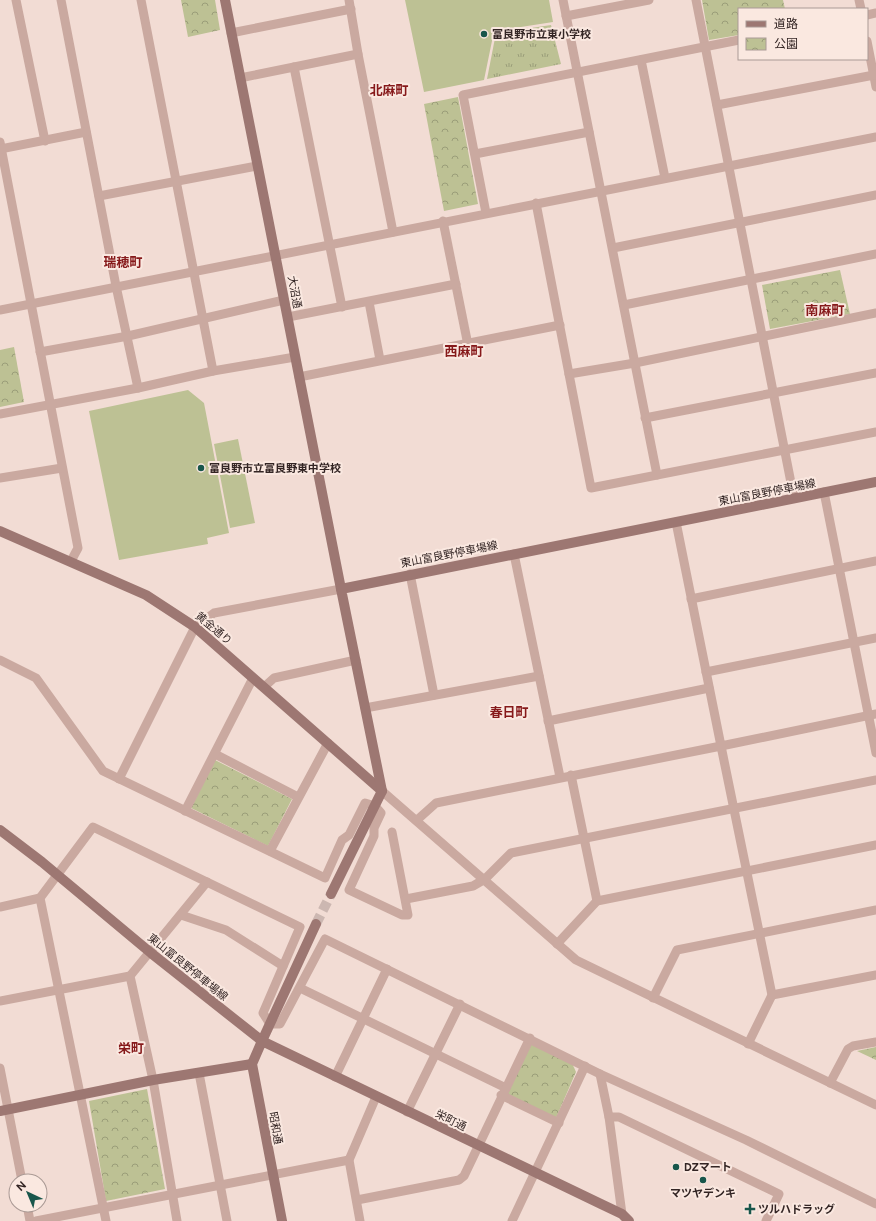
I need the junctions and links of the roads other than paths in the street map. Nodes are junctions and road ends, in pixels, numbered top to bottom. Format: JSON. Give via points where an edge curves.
{"nodes":[{"id":1,"x":16,"y":0,"type":"edge"},
{"id":2,"x":61,"y":0,"type":"edge"},
{"id":3,"x":140,"y":0,"type":"edge"},
{"id":4,"x":225,"y":0,"type":"edge"},
{"id":5,"x":563,"y":0,"type":"edge"},
{"id":6,"x":649,"y":0,"type":"edge"},
{"id":7,"x":696,"y":0,"type":"edge"},
{"id":8,"x":630,"y":2,"type":"edge"},
{"id":9,"x":350,"y":4,"type":"edge"},
{"id":10,"x":566,"y":16,"type":"junction"},
{"id":11,"x":232,"y":33,"type":"junction"},
{"id":12,"x":738,"y":40,"type":"edge"},
{"id":13,"x":868,"y":46,"type":"edge"},
{"id":14,"x":706,"y":47,"type":"junction"},
{"id":15,"x":358,"y":54,"type":"junction"},
{"id":16,"x":641,"y":60,"type":"junction"},
{"id":17,"x":294,"y":67,"type":"junction"},
{"id":18,"x":578,"y":72,"type":"junction"},
{"id":19,"x":874,"y":75,"type":"junction"},
{"id":20,"x":240,"y":78,"type":"junction"},
{"id":21,"x":876,"y":87,"type":"edge"},
{"id":22,"x":717,"y":105,"type":"junction"},
{"id":23,"x":86,"y":132,"type":"junction"},
{"id":24,"x":589,"y":132,"type":"junction"},
{"id":25,"x":876,"y":137,"type":"edge"},
{"id":26,"x":45,"y":141,"type":"junction"},
{"id":27,"x":0,"y":147,"type":"edge"},
{"id":28,"x":475,"y":154,"type":"junction"},
{"id":29,"x":728,"y":165,"type":"junction"},
{"id":30,"x":257,"y":166,"type":"junction"},
{"id":31,"x":665,"y":178,"type":"junction"},
{"id":32,"x":176,"y":182,"type":"junction"},
{"id":33,"x":600,"y":192,"type":"junction"},
{"id":34,"x":876,"y":195,"type":"edge"},
{"id":35,"x":99,"y":196,"type":"junction"},
{"id":36,"x":536,"y":203,"type":"junction"},
{"id":37,"x":486,"y":213,"type":"junction"},
{"id":38,"x":443,"y":221,"type":"junction"},
{"id":39,"x":740,"y":223,"type":"junction"},
{"id":40,"x":393,"y":232,"type":"junction"},
{"id":41,"x":331,"y":244,"type":"junction"},
{"id":42,"x":613,"y":248,"type":"junction"},
{"id":43,"x":876,"y":254,"type":"edge"},
{"id":44,"x":276,"y":255,"type":"junction"},
{"id":45,"x":194,"y":271,"type":"junction"},
{"id":46,"x":751,"y":279,"type":"junction"},
{"id":47,"x":456,"y":284,"type":"junction"},
{"id":48,"x":116,"y":286,"type":"junction"},
{"id":49,"x":284,"y":300,"type":"junction"},
{"id":50,"x":369,"y":302,"type":"junction"},
{"id":51,"x":31,"y":303,"type":"junction"},
{"id":52,"x":624,"y":305,"type":"junction"},
{"id":53,"x":342,"y":307,"type":"junction"},
{"id":54,"x":0,"y":310,"type":"edge"},
{"id":55,"x":876,"y":313,"type":"edge"},
{"id":56,"x":288,"y":317,"type":"junction"},
{"id":57,"x":203,"y":319,"type":"junction"},
{"id":58,"x":560,"y":326,"type":"junction"},
{"id":59,"x":128,"y":336,"type":"junction"},
{"id":60,"x":762,"y":336,"type":"junction"},
{"id":61,"x":468,"y":344,"type":"junction"},
{"id":62,"x":40,"y":352,"type":"junction"},
{"id":63,"x":295,"y":357,"type":"junction"},
{"id":64,"x":380,"y":360,"type":"junction"},
{"id":65,"x":635,"y":362,"type":"junction"},
{"id":66,"x":213,"y":371,"type":"junction"},
{"id":67,"x":876,"y":373,"type":"edge"},
{"id":68,"x":569,"y":374,"type":"junction"},
{"id":69,"x":299,"y":377,"type":"junction"},
{"id":70,"x":138,"y":388,"type":"junction"},
{"id":71,"x":773,"y":393,"type":"junction"},
{"id":72,"x":50,"y":404,"type":"junction"},
{"id":73,"x":0,"y":414,"type":"edge"},
{"id":74,"x":645,"y":418,"type":"junction"},
{"id":75,"x":876,"y":432,"type":"edge"},
{"id":76,"x":784,"y":451,"type":"junction"},
{"id":77,"x":62,"y":468,"type":"junction"},
{"id":78,"x":657,"y":475,"type":"junction"},
{"id":79,"x":0,"y":478,"type":"edge"},
{"id":80,"x":876,"y":482,"type":"edge"},
{"id":81,"x":824,"y":492,"type":"junction"},
{"id":82,"x":794,"y":498,"type":"junction"},
{"id":83,"x":676,"y":522,"type":"junction"},
{"id":84,"x":0,"y":531,"type":"edge"},
{"id":85,"x":514,"y":554,"type":"junction"},
{"id":86,"x":71,"y":561,"type":"junction"},
{"id":87,"x":876,"y":562,"type":"edge"},
{"id":88,"x":840,"y":569,"type":"junction"},
{"id":89,"x":410,"y":574,"type":"junction"},
{"id":90,"x":341,"y":589,"type":"junction"},
{"id":91,"x":691,"y":599,"type":"junction"},
{"id":92,"x":195,"y":627,"type":"junction"},
{"id":93,"x":876,"y":638,"type":"edge"},
{"id":94,"x":854,"y":642,"type":"junction"},
{"id":95,"x":0,"y":660,"type":"edge"},
{"id":96,"x":356,"y":660,"type":"junction"},
{"id":97,"x":706,"y":672,"type":"junction"},
{"id":98,"x":539,"y":676,"type":"junction"},
{"id":99,"x":253,"y":678,"type":"junction"},
{"id":100,"x":264,"y":687,"type":"junction"},
{"id":101,"x":709,"y":688,"type":"junction"},
{"id":102,"x":434,"y":695,"type":"junction"},
{"id":103,"x":365,"y":708,"type":"junction"},
{"id":104,"x":872,"y":715,"type":"edge"},
{"id":105,"x":548,"y":721,"type":"junction"},
{"id":106,"x":328,"y":743,"type":"junction"},
{"id":107,"x":721,"y":746,"type":"junction"},
{"id":108,"x":876,"y":753,"type":"edge"},
{"id":109,"x":215,"y":754,"type":"junction"},
{"id":110,"x":571,"y":775,"type":"junction"},
{"id":111,"x":560,"y":777,"type":"junction"},
{"id":112,"x":119,"y":779,"type":"junction"},
{"id":113,"x":876,"y":780,"type":"edge"},
{"id":114,"x":382,"y":791,"type":"junction"},
{"id":115,"x":298,"y":797,"type":"junction"},
{"id":116,"x":375,"y":806,"type":"junction"},
{"id":117,"x":733,"y":808,"type":"junction"},
{"id":118,"x":185,"y":811,"type":"junction"},
{"id":119,"x":417,"y":820,"type":"junction"},
{"id":120,"x":0,"y":830,"type":"edge"},
{"id":121,"x":392,"y":832,"type":"dead end"},
{"id":122,"x":584,"y":837,"type":"junction"},
{"id":123,"x":876,"y":845,"type":"edge"},
{"id":124,"x":270,"y":851,"type":"junction"},
{"id":125,"x":745,"y":870,"type":"junction"},
{"id":126,"x":57,"y":874,"type":"junction"},
{"id":127,"x":485,"y":879,"type":"junction"},
{"id":128,"x":207,"y":882,"type":"junction"},
{"id":129,"x":331,"y":894,"type":"tunnel mouth"},
{"id":130,"x":40,"y":898,"type":"junction"},
{"id":131,"x":406,"y":900,"type":"junction"},
{"id":132,"x":597,"y":901,"type":"junction"},
{"id":133,"x":0,"y":907,"type":"edge"},
{"id":134,"x":876,"y":910,"type":"edge"},
{"id":135,"x":181,"y":914,"type":"junction"},
{"id":136,"x":316,"y":924,"type":"tunnel mouth"},
{"id":137,"x":759,"y":933,"type":"junction"},
{"id":138,"x":557,"y":944,"type":"junction"},
{"id":139,"x":151,"y":953,"type":"junction"},
{"id":140,"x":283,"y":966,"type":"junction"},
{"id":141,"x":387,"y":969,"type":"junction"},
{"id":142,"x":876,"y":975,"type":"edge"},
{"id":143,"x":130,"y":976,"type":"junction"},
{"id":144,"x":300,"y":988,"type":"junction"},
{"id":145,"x":59,"y":990,"type":"junction"},
{"id":146,"x":772,"y":995,"type":"junction"},
{"id":147,"x":653,"y":998,"type":"junction"},
{"id":148,"x":0,"y":1001,"type":"edge"},
{"id":149,"x":460,"y":1004,"type":"junction"},
{"id":150,"x":364,"y":1020,"type":"junction"},
{"id":151,"x":270,"y":1024,"type":"junction"},
{"id":152,"x":530,"y":1038,"type":"junction"},
{"id":153,"x":262,"y":1041,"type":"junction"},
{"id":154,"x":876,"y":1042,"type":"edge"},
{"id":155,"x":748,"y":1044,"type":"junction"},
{"id":156,"x":436,"y":1054,"type":"junction"},
{"id":157,"x":252,"y":1064,"type":"junction"},
{"id":158,"x":586,"y":1066,"type":"junction"},
{"id":159,"x":0,"y":1068,"type":"edge"},
{"id":160,"x":199,"y":1073,"type":"junction"},
{"id":161,"x":600,"y":1074,"type":"junction"},
{"id":162,"x":335,"y":1077,"type":"junction"},
{"id":163,"x":153,"y":1080,"type":"junction"},
{"id":164,"x":830,"y":1083,"type":"junction"},
{"id":165,"x":504,"y":1091,"type":"junction"},
{"id":166,"x":80,"y":1096,"type":"junction"},
{"id":167,"x":376,"y":1097,"type":"junction"},
{"id":168,"x":876,"y":1105,"type":"edge"},
{"id":169,"x":4,"y":1110,"type":"edge"},
{"id":170,"x":407,"y":1112,"type":"junction"},
{"id":171,"x":609,"y":1117,"type":"junction"},
{"id":172,"x":559,"y":1122,"type":"junction"},
{"id":173,"x":478,"y":1146,"type":"junction"},
{"id":174,"x":349,"y":1160,"type":"junction"},
{"id":175,"x":20,"y":1173,"type":"edge"},
{"id":176,"x":535,"y":1173,"type":"junction"},
{"id":177,"x":273,"y":1175,"type":"junction"},
{"id":178,"x":221,"y":1186,"type":"junction"},
{"id":179,"x":172,"y":1195,"type":"junction"},
{"id":180,"x":356,"y":1200,"type":"junction"},
{"id":181,"x":876,"y":1204,"type":"edge"},
{"id":182,"x":103,"y":1206,"type":"junction"},
{"id":183,"x":626,"y":1218,"type":"edge"},
{"id":184,"x":36,"y":1221,"type":"edge"},
{"id":185,"x":106,"y":1221,"type":"edge"},
{"id":186,"x":177,"y":1221,"type":"edge"},
{"id":187,"x":227,"y":1221,"type":"edge"},
{"id":188,"x":282,"y":1221,"type":"edge"},
{"id":189,"x":360,"y":1221,"type":"edge"},
{"id":190,"x":512,"y":1221,"type":"edge"},
{"id":191,"x":766,"y":1221,"type":"edge"}],
"edges":[{"from":1,"to":26,"type":"street"},
{"from":2,"to":23,"type":"street"},
{"from":3,"to":32,"type":"street"},
{"from":4,"to":11,"type":"street","name":"大沼通"},
{"from":5,"to":10,"type":"street"},
{"from":6,"to":8,"type":"street"},
{"from":7,"to":14,"type":"street"},
{"from":8,"to":10,"type":"street"},
{"from":9,"to":11,"type":"street"},
{"from":9,"to":15,"type":"street"},
{"from":10,"to":18,"type":"street"},
{"from":11,"to":20,"type":"street","name":"大沼通"},
{"from":12,"to":14,"type":"street"},
{"from":13,"to":19,"type":"street"},
{"from":14,"to":16,"type":"street"},
{"from":14,"to":22,"type":"street"},
{"from":15,"to":17,"type":"street"},
{"from":15,"to":40,"type":"street"},
{"from":16,"to":18,"type":"street"},
{"from":16,"to":31,"type":"street"},
{"from":17,"to":20,"type":"street"},
{"from":17,"to":41,"type":"street"},
{"from":18,"to":24,"type":"street"},
{"from":18,"to":28,"type":"street","via":[[463,95]]},
{"from":19,"to":21,"type":"street"},
{"from":19,"to":22,"type":"street"},
{"from":20,"to":30,"type":"street","name":"大沼通"},
{"from":22,"to":29,"type":"street"},
{"from":23,"to":26,"type":"street"},
{"from":23,"to":35,"type":"street"},
{"from":24,"to":28,"type":"street"},
{"from":24,"to":33,"type":"street"},
{"from":25,"to":29,"type":"street"},
{"from":26,"to":27,"type":"street"},
{"from":27,"to":51,"type":"street"},
{"from":28,"to":37,"type":"street"},
{"from":29,"to":31,"type":"street"},
{"from":29,"to":39,"type":"street"},
{"from":30,"to":32,"type":"street"},
{"from":30,"to":44,"type":"street","name":"大沼通"},
{"from":31,"to":33,"type":"street"},
{"from":32,"to":35,"type":"street"},
{"from":32,"to":45,"type":"street"},
{"from":33,"to":36,"type":"street"},
{"from":33,"to":42,"type":"street"},
{"from":34,"to":39,"type":"street"},
{"from":35,"to":48,"type":"street"},
{"from":36,"to":37,"type":"street"},
{"from":36,"to":58,"type":"street"},
{"from":37,"to":38,"type":"street"},
{"from":38,"to":40,"type":"street"},
{"from":38,"to":47,"type":"street"},
{"from":39,"to":42,"type":"street"},
{"from":39,"to":46,"type":"street"},
{"from":40,"to":41,"type":"street"},
{"from":41,"to":44,"type":"street"},
{"from":41,"to":53,"type":"street"},
{"from":42,"to":52,"type":"street"},
{"from":43,"to":46,"type":"street"},
{"from":44,"to":45,"type":"street"},
{"from":44,"to":49,"type":"street","name":"大沼通"},
{"from":45,"to":48,"type":"street"},
{"from":45,"to":57,"type":"street"},
{"from":46,"to":52,"type":"street"},
{"from":46,"to":60,"type":"street"},
{"from":47,"to":50,"type":"street"},
{"from":47,"to":61,"type":"street"},
{"from":48,"to":51,"type":"street"},
{"from":48,"to":59,"type":"street"},
{"from":49,"to":56,"type":"street","name":"大沼通"},
{"from":49,"to":57,"type":"street"},
{"from":50,"to":53,"type":"street"},
{"from":50,"to":64,"type":"street"},
{"from":51,"to":54,"type":"street"},
{"from":51,"to":62,"type":"street"},
{"from":52,"to":65,"type":"street"},
{"from":53,"to":56,"type":"street"},
{"from":55,"to":60,"type":"street"},
{"from":56,"to":63,"type":"street","name":"大沼通"},
{"from":57,"to":59,"type":"street"},
{"from":57,"to":66,"type":"street"},
{"from":58,"to":61,"type":"street"},
{"from":58,"to":68,"type":"street"},
{"from":59,"to":62,"type":"street"},
{"from":59,"to":70,"type":"street"},
{"from":60,"to":65,"type":"street"},
{"from":60,"to":71,"type":"street"},
{"from":61,"to":64,"type":"street"},
{"from":62,"to":72,"type":"street"},
{"from":63,"to":66,"type":"street"},
{"from":63,"to":69,"type":"street","name":"大沼通"},
{"from":64,"to":69,"type":"street"},
{"from":65,"to":68,"type":"street"},
{"from":65,"to":74,"type":"street"},
{"from":66,"to":70,"type":"street"},
{"from":67,"to":71,"type":"street"},
{"from":68,"to":78,"type":"street","via":[[591,488]]},
{"from":69,"to":90,"type":"street","name":"大沼通"},
{"from":70,"to":72,"type":"street"},
{"from":71,"to":74,"type":"street"},
{"from":71,"to":76,"type":"street"},
{"from":72,"to":73,"type":"street"},
{"from":72,"to":77,"type":"street"},
{"from":74,"to":78,"type":"street"},
{"from":75,"to":76,"type":"street"},
{"from":76,"to":78,"type":"street"},
{"from":76,"to":82,"type":"street"},
{"from":77,"to":79,"type":"street"},
{"from":77,"to":86,"type":"street","via":[[78,548]]},
{"from":80,"to":81,"type":"street","name":"東山富良野停車場線"},
{"from":81,"to":82,"type":"street","name":"東山富良野停車場線"},
{"from":81,"to":88,"type":"street"},
{"from":82,"to":83,"type":"street","name":"東山富良野停車場線"},
{"from":83,"to":85,"type":"street","name":"東山富良野停車場線"},
{"from":83,"to":91,"type":"street"},
{"from":84,"to":86,"type":"street","name":"黄金通り"},
{"from":85,"to":89,"type":"street","name":"東山富良野停車場線"},
{"from":85,"to":98,"type":"street"},
{"from":86,"to":92,"type":"street","name":"黄金通り","via":[[146,595]]},
{"from":87,"to":88,"type":"street"},
{"from":88,"to":91,"type":"street"},
{"from":88,"to":94,"type":"street"},
{"from":89,"to":90,"type":"street","name":"東山富良野停車場線"},
{"from":89,"to":102,"type":"street"},
{"from":90,"to":92,"type":"street","via":[[214,613]]},
{"from":90,"to":96,"type":"street"},
{"from":91,"to":97,"type":"street"},
{"from":92,"to":99,"type":"street","name":"黄金通り"},
{"from":92,"to":112,"type":"street"},
{"from":93,"to":94,"type":"street"},
{"from":94,"to":97,"type":"street"},
{"from":94,"to":104,"type":"street"},
{"from":95,"to":112,"type":"street","via":[[36,678],[103,771]]},
{"from":96,"to":100,"type":"street","via":[[274,678]]},
{"from":96,"to":103,"type":"street"},
{"from":97,"to":101,"type":"street"},
{"from":98,"to":102,"type":"street"},
{"from":98,"to":105,"type":"street"},
{"from":99,"to":100,"type":"street","name":"黄金通り"},
{"from":99,"to":109,"type":"street"},
{"from":100,"to":106,"type":"street","name":"黄金通り"},
{"from":101,"to":105,"type":"street"},
{"from":101,"to":107,"type":"street"},
{"from":102,"to":103,"type":"street"},
{"from":103,"to":114,"type":"street"},
{"from":104,"to":107,"type":"street"},
{"from":104,"to":108,"type":"street"},
{"from":105,"to":111,"type":"street"},
{"from":106,"to":114,"type":"street","name":"黄金通り"},
{"from":106,"to":115,"type":"street"},
{"from":107,"to":110,"type":"street"},
{"from":107,"to":117,"type":"street"},
{"from":109,"to":115,"type":"street"},
{"from":109,"to":118,"type":"street"},
{"from":110,"to":111,"type":"street"},
{"from":110,"to":122,"type":"street"},
{"from":111,"to":119,"type":"street","via":[[436,803]]},
{"from":112,"to":118,"type":"street"},
{"from":113,"to":117,"type":"street"},
{"from":114,"to":116,"type":"street"},
{"from":114,"to":119,"type":"street"},
{"from":115,"to":124,"type":"street"},
{"from":116,"to":124,"type":"street","via":[[365,803],[349,835],[342,840],[325,878]]},
{"from":116,"to":129,"type":"street"},
{"from":116,"to":131,"type":"street","via":[[381,813],[374,828],[374,836],[349,890],[402,915],[408,914]]},
{"from":117,"to":122,"type":"street"},
{"from":117,"to":125,"type":"street"},
{"from":118,"to":124,"type":"street"},
{"from":119,"to":127,"type":"street"},
{"from":120,"to":126,"type":"street","name":"東山富良野停車場線"},
{"from":121,"to":131,"type":"street"},
{"from":122,"to":127,"type":"street","via":[[511,852]]},
{"from":122,"to":132,"type":"street"},
{"from":123,"to":125,"type":"street"},
{"from":125,"to":132,"type":"street"},
{"from":125,"to":137,"type":"street"},
{"from":126,"to":128,"type":"street","via":[[93,827]]},
{"from":126,"to":130,"type":"street"},
{"from":126,"to":139,"type":"street","name":"東山富良野停車場線"},
{"from":127,"to":131,"type":"street","via":[[472,886]]},
{"from":127,"to":138,"type":"street"},
{"from":128,"to":135,"type":"street"},
{"from":128,"to":140,"type":"street","via":[[300,927]]},
{"from":130,"to":133,"type":"street"},
{"from":130,"to":145,"type":"street"},
{"from":132,"to":138,"type":"street"},
{"from":134,"to":137,"type":"street"},
{"from":135,"to":139,"type":"street"},
{"from":135,"to":140,"type":"street","via":[[226,930]]},
{"from":136,"to":151,"type":"street"},
{"from":137,"to":146,"type":"street"},
{"from":137,"to":147,"type":"street","via":[[677,950]]},
{"from":138,"to":147,"type":"street","via":[[576,960]]},
{"from":139,"to":143,"type":"street"},
{"from":139,"to":153,"type":"street","name":"東山富良野停車場線"},
{"from":140,"to":151,"type":"street","via":[[263,1013]]},
{"from":141,"to":144,"type":"street","via":[[325,939]]},
{"from":141,"to":149,"type":"street"},
{"from":141,"to":150,"type":"street"},
{"from":142,"to":146,"type":"street"},
{"from":143,"to":145,"type":"street"},
{"from":143,"to":163,"type":"street"},
{"from":144,"to":150,"type":"street"},
{"from":144,"to":151,"type":"street","via":[[280,1024]]},
{"from":145,"to":148,"type":"street"},
{"from":145,"to":166,"type":"street"},
{"from":146,"to":155,"type":"street"},
{"from":147,"to":155,"type":"street"},
{"from":149,"to":152,"type":"street"},
{"from":149,"to":156,"type":"street"},
{"from":150,"to":156,"type":"street"},
{"from":150,"to":162,"type":"street"},
{"from":151,"to":153,"type":"street"},
{"from":152,"to":158,"type":"street"},
{"from":152,"to":165,"type":"street"},
{"from":153,"to":157,"type":"street"},
{"from":153,"to":162,"type":"street","name":"栄町通"},
{"from":154,"to":164,"type":"street","via":[[848,1049]]},
{"from":155,"to":164,"type":"street"},
{"from":156,"to":165,"type":"street"},
{"from":156,"to":170,"type":"street"},
{"from":157,"to":160,"type":"street"},
{"from":157,"to":177,"type":"street","name":"昭和通"},
{"from":158,"to":161,"type":"street"},
{"from":158,"to":172,"type":"street"},
{"from":159,"to":169,"type":"street"},
{"from":160,"to":163,"type":"street"},
{"from":160,"to":178,"type":"street"},
{"from":161,"to":171,"type":"street"},
{"from":161,"to":181,"type":"street","via":[[746,1140]]},
{"from":162,"to":167,"type":"street","name":"栄町通"},
{"from":163,"to":166,"type":"street"},
{"from":163,"to":179,"type":"street"},
{"from":164,"to":168,"type":"street"},
{"from":165,"to":172,"type":"street"},
{"from":165,"to":173,"type":"street"},
{"from":166,"to":169,"type":"street"},
{"from":166,"to":182,"type":"street"},
{"from":167,"to":170,"type":"street","name":"栄町通"},
{"from":167,"to":174,"type":"street"},
{"from":169,"to":175,"type":"street"},
{"from":170,"to":173,"type":"street","name":"栄町通"},
{"from":171,"to":183,"type":"street"},
{"from":171,"to":191,"type":"street","via":[[619,1116],[779,1194]]},
{"from":172,"to":176,"type":"street"},
{"from":173,"to":176,"type":"street","name":"栄町通"},
{"from":173,"to":180,"type":"street","via":[[464,1176],[459,1180]]},
{"from":174,"to":177,"type":"street"},
{"from":174,"to":180,"type":"street"},
{"from":176,"to":183,"type":"street","name":"栄町通"},
{"from":176,"to":190,"type":"street"},
{"from":177,"to":178,"type":"street"},
{"from":177,"to":188,"type":"street","name":"昭和通"},
{"from":178,"to":179,"type":"street"},
{"from":178,"to":187,"type":"street"},
{"from":179,"to":182,"type":"street"},
{"from":179,"to":186,"type":"street"},
{"from":180,"to":189,"type":"street"},
{"from":182,"to":184,"type":"street"},
{"from":182,"to":185,"type":"street"}]}
